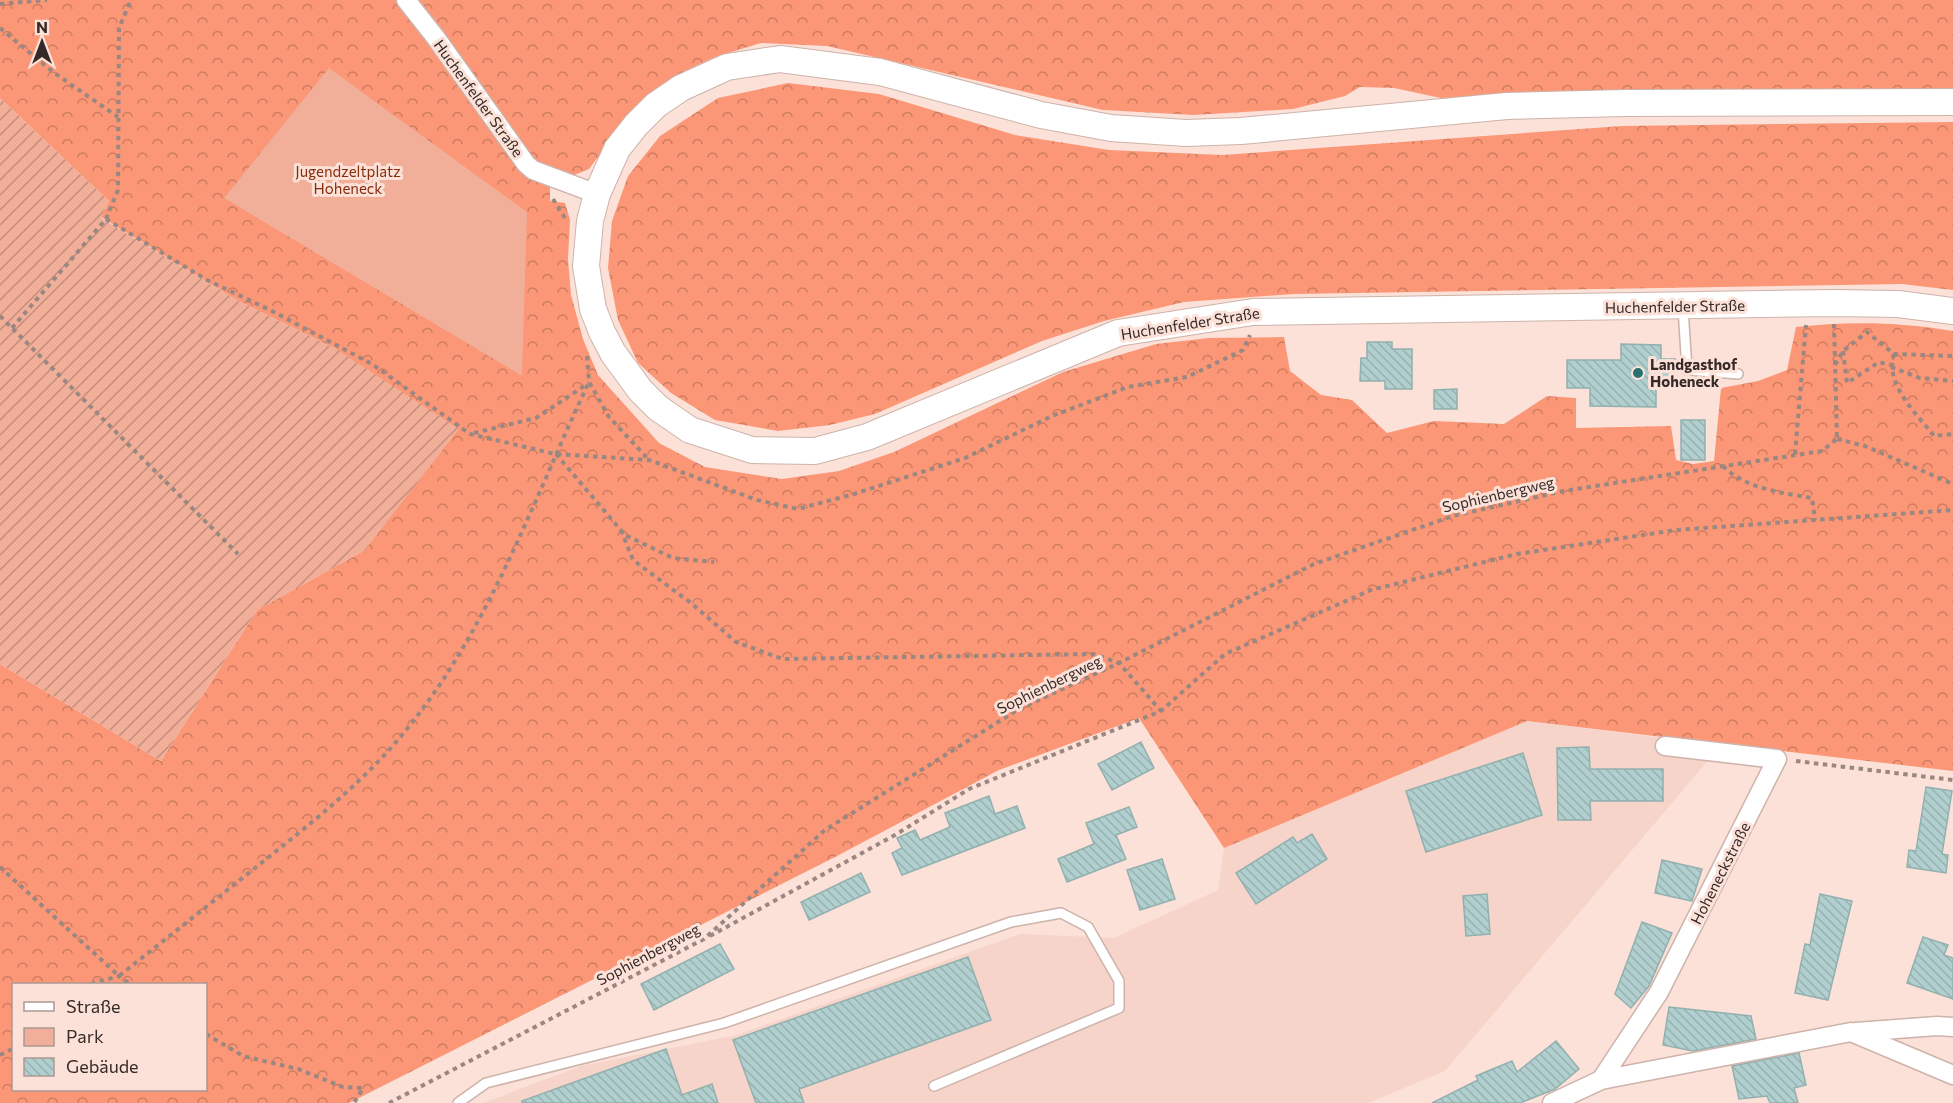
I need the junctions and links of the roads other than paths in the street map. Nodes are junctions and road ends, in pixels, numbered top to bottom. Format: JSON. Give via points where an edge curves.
{"nodes":[{"id":1,"x":406,"y":0,"type":"edge"},
{"id":2,"x":1953,"y":102,"type":"edge"},
{"id":3,"x":597,"y":195,"type":"junction"},
{"id":4,"x":1683,"y":306,"type":"junction"},
{"id":5,"x":1953,"y":311,"type":"edge"},
{"id":6,"x":1738,"y":374,"type":"dead end"},
{"id":7,"x":1665,"y":746,"type":"dead end"},
{"id":8,"x":1953,"y":1027,"type":"edge"},
{"id":9,"x":1851,"y":1032,"type":"junction"},
{"id":10,"x":1953,"y":1075,"type":"edge"},
{"id":11,"x":1601,"y":1080,"type":"junction"},
{"id":12,"x":934,"y":1086,"type":"dead end"},
{"id":13,"x":458,"y":1103,"type":"edge"},
{"id":14,"x":1552,"y":1103,"type":"edge"}],
"edges":[{"from":1,"to":3,"type":"street","name":"Huchenfelder Straße","via":[[526,164]]},
{"from":2,"to":3,"type":"main road","name":"Huchenfelder Straße","via":[[1507,106],[1186,133],[1111,128],[1041,116],[880,72],[780,59],[727,67],[681,88],[656,105],[617,149]]},
{"from":3,"to":4,"type":"main road","name":"Huchenfelder Straße","via":[[586,266],[593,309],[613,353],[658,408],[690,430],[752,450],[815,451],[867,437],[1118,333],[1207,318],[1253,312]]},
{"from":4,"to":5,"type":"main road","name":"Huchenfelder Straße","via":[[1898,304]]},
{"from":4,"to":6,"type":"lane","via":[[1687,370]]},
{"from":7,"to":11,"type":"street","name":"Hoheneckstraße","via":[[1777,759],[1659,992]]},
{"from":8,"to":9,"type":"street"},
{"from":9,"to":10,"type":"street"},
{"from":9,"to":11,"type":"street"},
{"from":11,"to":14,"type":"street"},
{"from":12,"to":13,"type":"lane","via":[[1119,1008],[1119,981],[1088,927],[1061,913],[1011,922],[724,1023],[486,1083]]}]}
